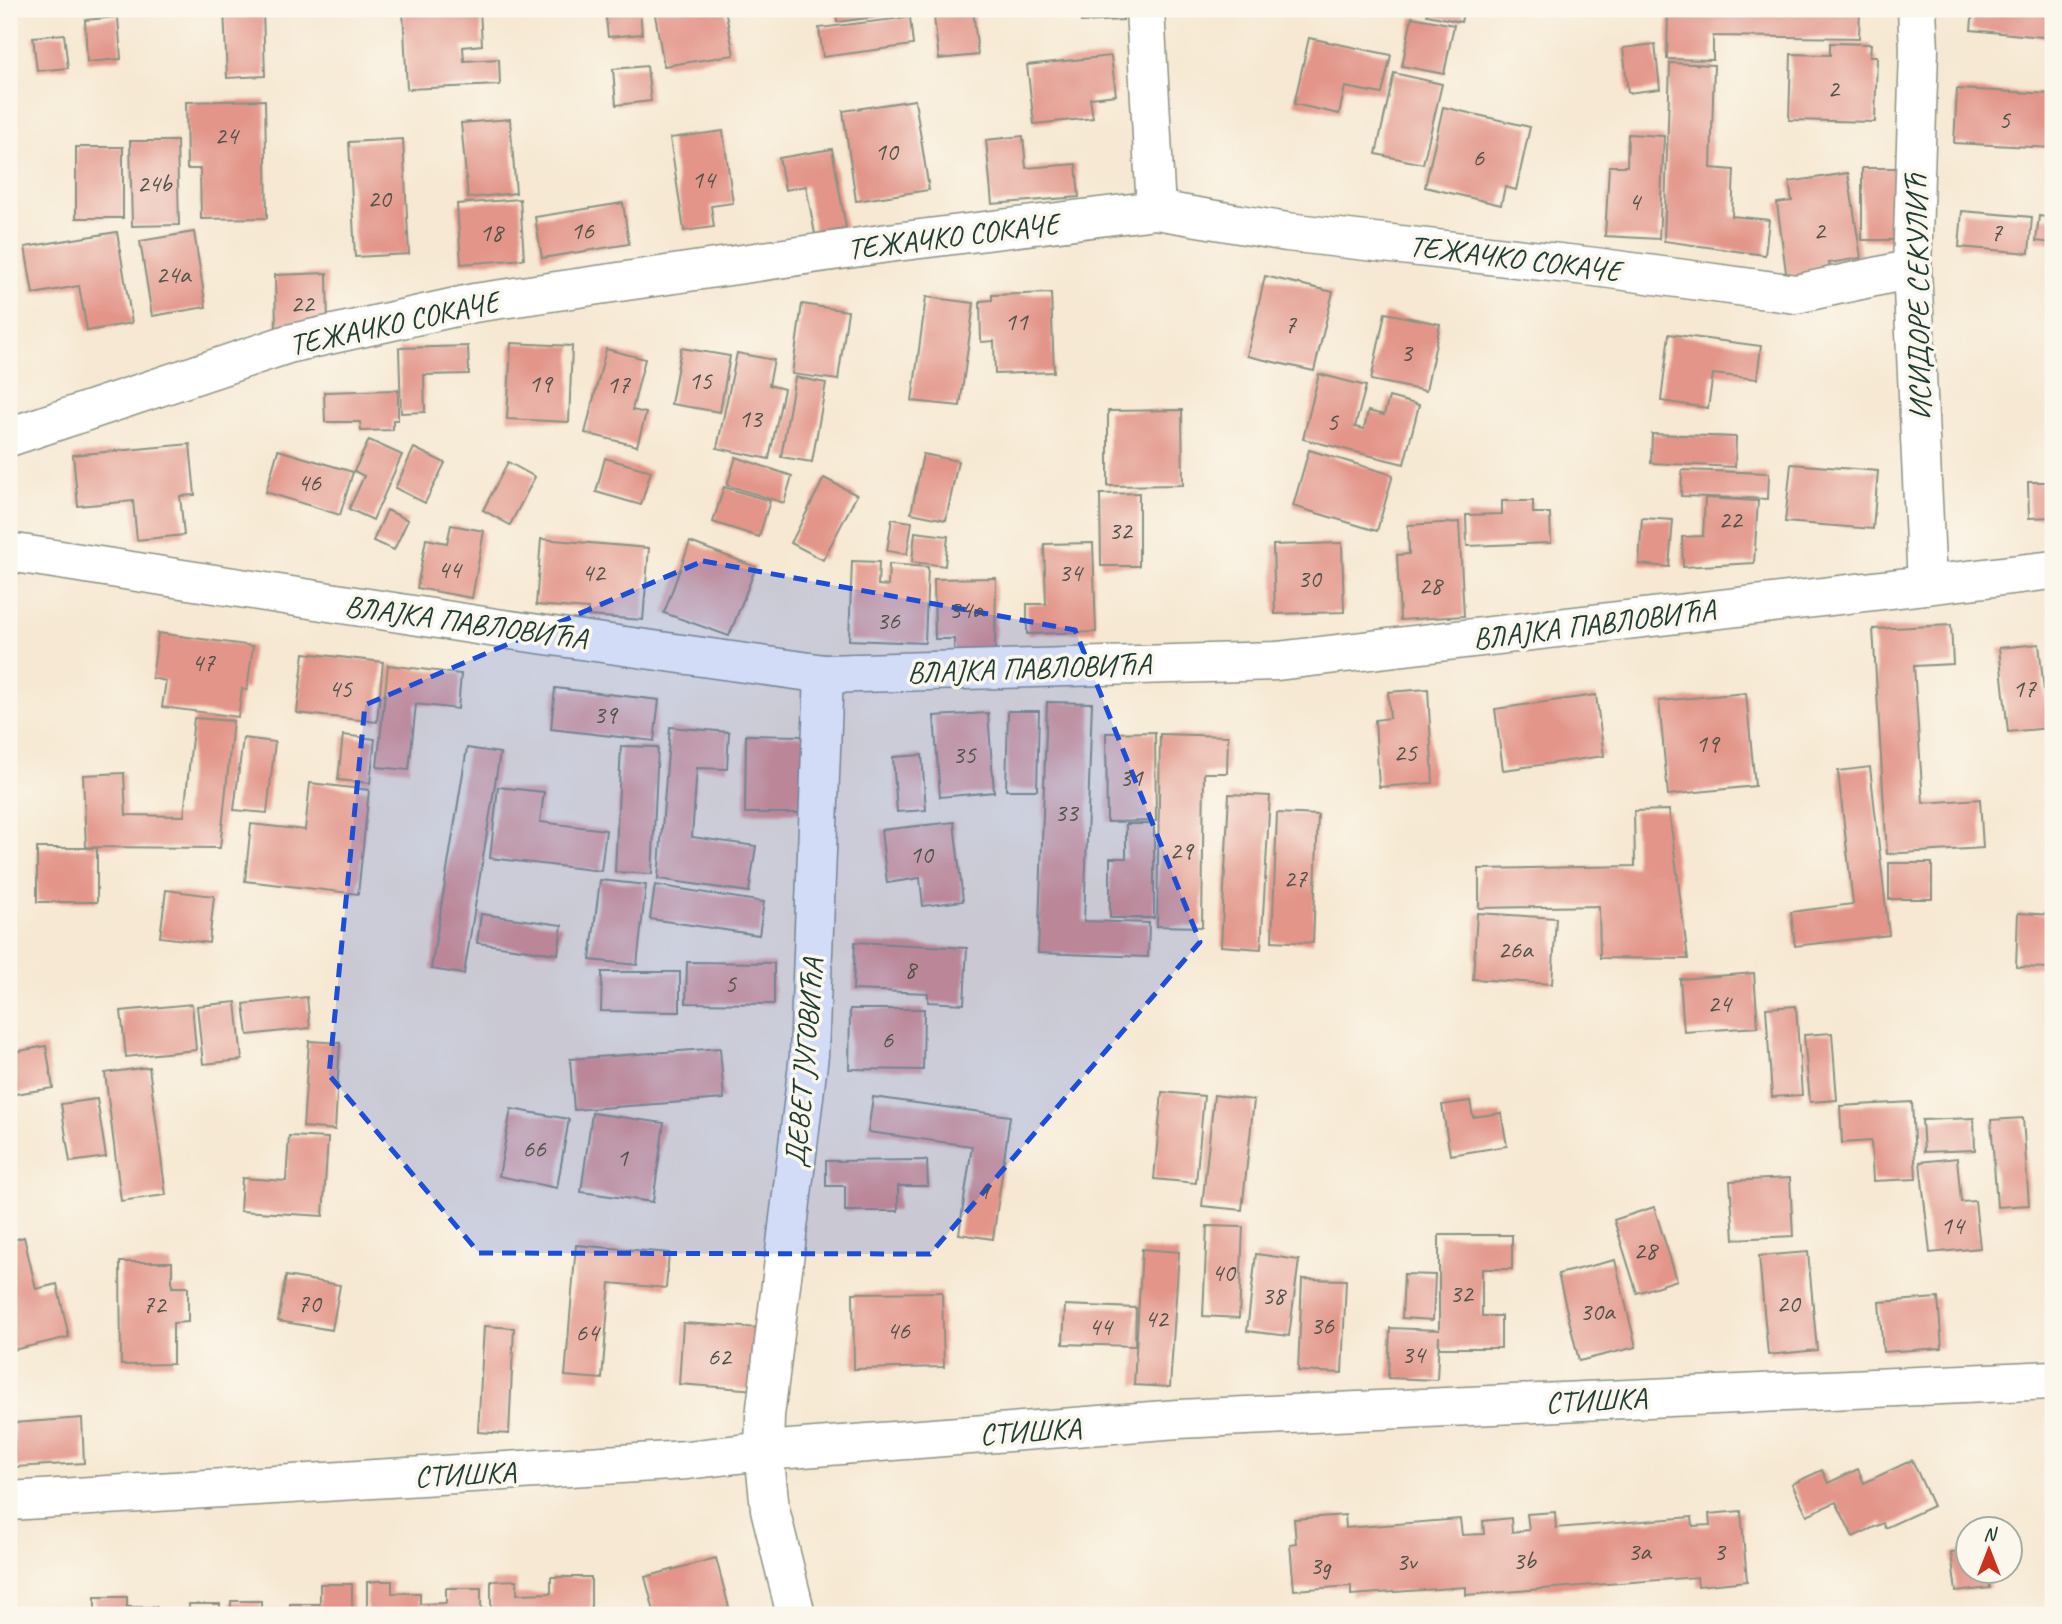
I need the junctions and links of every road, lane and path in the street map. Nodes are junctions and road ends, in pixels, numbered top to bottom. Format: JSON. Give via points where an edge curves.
{"nodes":[{"id":1,"x":1145,"y":9,"type":"edge"},
{"id":2,"x":1917,"y":9,"type":"edge"},
{"id":3,"x":1156,"y":210,"type":"junction"},
{"id":4,"x":1912,"y":269,"type":"junction"},
{"id":5,"x":9,"y":437,"type":"edge"},
{"id":6,"x":9,"y":552,"type":"edge"},
{"id":7,"x":2053,"y":570,"type":"edge"},
{"id":8,"x":1927,"y":585,"type":"junction"},
{"id":9,"x":824,"y":674,"type":"junction"},
{"id":10,"x":2053,"y":1380,"type":"edge"},
{"id":11,"x":764,"y":1451,"type":"junction"},
{"id":12,"x":9,"y":1501,"type":"edge"},
{"id":13,"x":796,"y":1615,"type":"edge"}],
"edges":[{"from":1,"to":3,"type":"street"},
{"from":2,"to":4,"type":"street","name":"ИСИДОРЕ СЕКУЛИЋ"},
{"from":3,"to":4,"type":"street","name":"ТЕЖАЧКО СОКАЧЕ","via":[[1287,232],[1796,294]]},
{"from":3,"to":5,"type":"street","name":"ТЕЖАЧКО СОКАЧЕ","via":[[888,243],[474,303],[288,344]]},
{"from":4,"to":8,"type":"street","name":"ИСИДОРЕ СЕКУЛИЋ"},
{"from":6,"to":9,"type":"street","name":"ВЛАЈКА ПАВЛОВИЋА"},
{"from":7,"to":8,"type":"street","name":"ВЛАЈКА ПАВЛОВИЋА"},
{"from":8,"to":9,"type":"street","name":"ВЛАЈКА ПАВЛОВИЋА","via":[[1277,661]]},
{"from":9,"to":11,"type":"street","name":"ДЕВЕТ ЈУГОВИЋА","via":[[810,1055]]},
{"from":10,"to":11,"type":"street","name":"СТИШКА","via":[[1178,1419]]},
{"from":11,"to":12,"type":"street","name":"СТИШКА","via":[[687,1460]]},
{"from":11,"to":13,"type":"street","name":"ДЕВЕТ ЈУГОВИЋА","via":[[769,1509]]}]}
